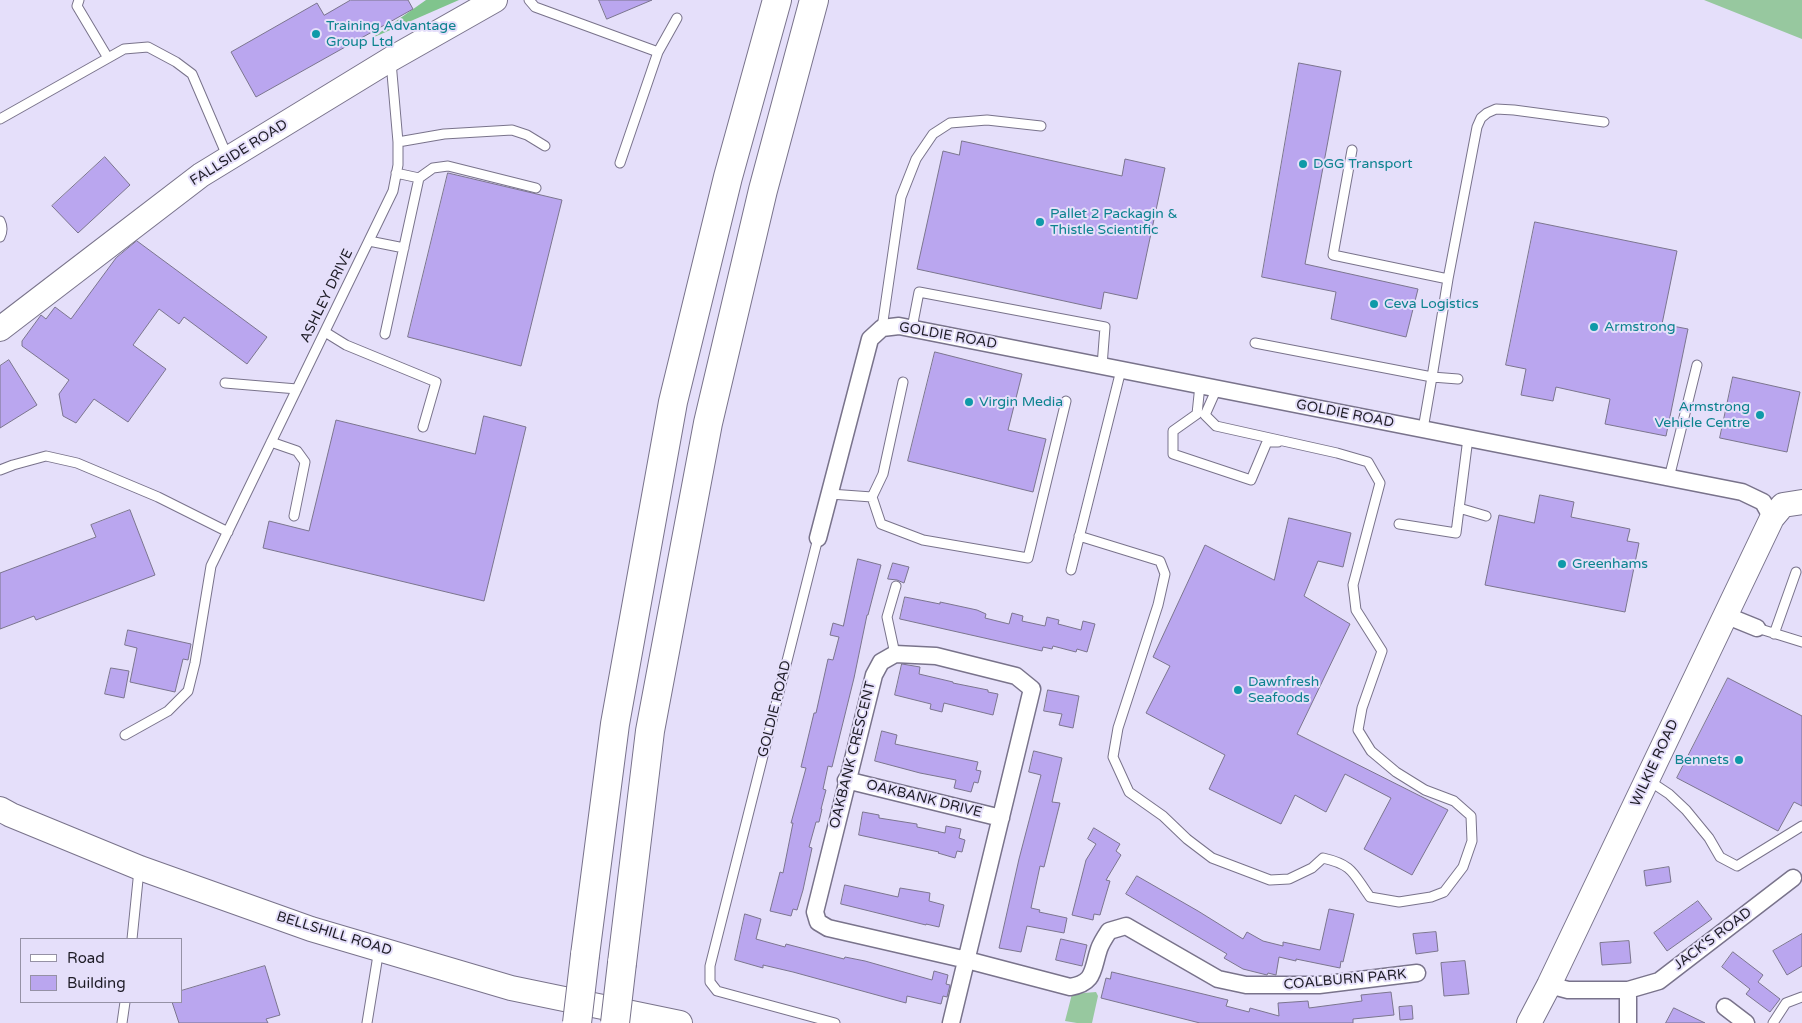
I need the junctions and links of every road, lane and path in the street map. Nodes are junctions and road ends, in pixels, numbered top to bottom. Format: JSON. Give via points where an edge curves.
{"nodes":[{"id":1,"x":78,"y":0,"type":"edge"},
{"id":2,"x":495,"y":0,"type":"edge"},
{"id":3,"x":528,"y":0,"type":"edge"},
{"id":4,"x":777,"y":0,"type":"edge"},
{"id":5,"x":814,"y":0,"type":"edge"},
{"id":6,"x":677,"y":18,"type":"dead end"},
{"id":7,"x":658,"y":52,"type":"junction"},
{"id":8,"x":108,"y":58,"type":"junction"},
{"id":9,"x":391,"y":59,"type":"junction"},
{"id":10,"x":0,"y":119,"type":"edge"},
{"id":11,"x":1604,"y":122,"type":"dead end"},
{"id":12,"x":1041,"y":126,"type":"dead end"},
{"id":13,"x":398,"y":142,"type":"junction"},
{"id":14,"x":545,"y":146,"type":"dead end"},
{"id":15,"x":1352,"y":150,"type":"dead end"},
{"id":16,"x":228,"y":158,"type":"junction"},
{"id":17,"x":620,"y":163,"type":"dead end"},
{"id":18,"x":396,"y":173,"type":"junction"},
{"id":19,"x":419,"y":178,"type":"junction"},
{"id":20,"x":536,"y":188,"type":"dead end"},
{"id":21,"x":0,"y":221,"type":"edge"},
{"id":22,"x":0,"y":237,"type":"edge"},
{"id":23,"x":369,"y":242,"type":"junction"},
{"id":24,"x":404,"y":248,"type":"junction"},
{"id":25,"x":1448,"y":279,"type":"junction"},
{"id":26,"x":882,"y":328,"type":"junction"},
{"id":27,"x":912,"y":328,"type":"junction"},
{"id":28,"x":0,"y":330,"type":"edge"},
{"id":29,"x":325,"y":332,"type":"junction"},
{"id":30,"x":385,"y":334,"type":"dead end"},
{"id":31,"x":1255,"y":343,"type":"dead end"},
{"id":32,"x":1697,"y":365,"type":"dead end"},
{"id":33,"x":1102,"y":366,"type":"junction"},
{"id":34,"x":1121,"y":370,"type":"junction"},
{"id":35,"x":1432,"y":377,"type":"junction"},
{"id":36,"x":1458,"y":379,"type":"dead end"},
{"id":37,"x":903,"y":382,"type":"dead end"},
{"id":38,"x":226,"y":383,"type":"dead end"},
{"id":39,"x":1200,"y":385,"type":"junction"},
{"id":40,"x":1217,"y":388,"type":"junction"},
{"id":41,"x":297,"y":389,"type":"junction"},
{"id":42,"x":1066,"y":401,"type":"dead end"},
{"id":43,"x":424,"y":427,"type":"dead end"},
{"id":44,"x":1423,"y":429,"type":"junction"},
{"id":45,"x":1468,"y":438,"type":"junction"},
{"id":46,"x":1288,"y":441,"type":"junction"},
{"id":47,"x":271,"y":442,"type":"junction"},
{"id":48,"x":0,"y":470,"type":"edge"},
{"id":49,"x":1669,"y":478,"type":"junction"},
{"id":50,"x":830,"y":494,"type":"junction"},
{"id":51,"x":872,"y":497,"type":"junction"},
{"id":52,"x":1459,"y":508,"type":"junction"},
{"id":53,"x":1786,"y":509,"type":"edge"},
{"id":54,"x":294,"y":516,"type":"dead end"},
{"id":55,"x":1486,"y":516,"type":"dead end"},
{"id":56,"x":1399,"y":524,"type":"dead end"},
{"id":57,"x":228,"y":532,"type":"junction"},
{"id":58,"x":1080,"y":536,"type":"junction"},
{"id":59,"x":818,"y":538,"type":"joint"},
{"id":60,"x":1071,"y":570,"type":"dead end"},
{"id":61,"x":1796,"y":572,"type":"dead end"},
{"id":62,"x":896,"y":586,"type":"dead end"},
{"id":63,"x":1726,"y":615,"type":"junction"},
{"id":64,"x":1756,"y":628,"type":"joint"},
{"id":65,"x":1774,"y":634,"type":"junction"},
{"id":66,"x":1802,"y":642,"type":"edge"},
{"id":67,"x":895,"y":654,"type":"junction"},
{"id":68,"x":125,"y":735,"type":"dead end"},
{"id":69,"x":846,"y":780,"type":"junction"},
{"id":70,"x":1647,"y":780,"type":"junction"},
{"id":71,"x":5,"y":812,"type":"edge"},
{"id":72,"x":1001,"y":818,"type":"junction"},
{"id":73,"x":1802,"y":826,"type":"edge"},
{"id":74,"x":140,"y":868,"type":"junction"},
{"id":75,"x":1793,"y":878,"type":"dead end"},
{"id":76,"x":132,"y":938,"type":"edge"},
{"id":77,"x":379,"y":949,"type":"junction"},
{"id":78,"x":966,"y":960,"type":"junction"},
{"id":79,"x":1417,"y":973,"type":"dead end"},
{"id":80,"x":1550,"y":986,"type":"junction"},
{"id":81,"x":1628,"y":990,"type":"junction"},
{"id":82,"x":1802,"y":997,"type":"edge"},
{"id":83,"x":125,"y":1003,"type":"edge"},
{"id":84,"x":1725,"y":1007,"type":"dead end"},
{"id":85,"x":122,"y":1023,"type":"edge"},
{"id":86,"x":367,"y":1023,"type":"edge"},
{"id":87,"x":577,"y":1023,"type":"edge"},
{"id":88,"x":615,"y":1023,"type":"edge"},
{"id":89,"x":680,"y":1023,"type":"edge"},
{"id":90,"x":836,"y":1023,"type":"edge"},
{"id":91,"x":951,"y":1023,"type":"edge"},
{"id":92,"x":1529,"y":1023,"type":"edge"},
{"id":93,"x":1628,"y":1023,"type":"edge"},
{"id":94,"x":1746,"y":1023,"type":"edge"},
{"id":95,"x":1774,"y":1023,"type":"edge"}],
"edges":[{"from":1,"to":8,"type":"lane","via":[[77,6]]},
{"from":2,"to":9,"type":"street","name":"FALLSIDE ROAD"},
{"from":3,"to":7,"type":"lane","via":[[534,7]]},
{"from":4,"to":87,"type":"highway","bridge":true,"via":[[728,177],[673,402],[615,724]]},
{"from":5,"to":88,"type":"highway","bridge":true,"via":[[762,190],[708,423],[650,731]]},
{"from":6,"to":7,"type":"lane"},
{"from":7,"to":17,"type":"lane"},
{"from":8,"to":10,"type":"lane"},
{"from":8,"to":16,"type":"lane","via":[[124,50],[148,47],[192,74]]},
{"from":9,"to":13,"type":"lane","name":"ASHLEY DRIVE"},
{"from":9,"to":16,"type":"street","name":"FALLSIDE ROAD"},
{"from":11,"to":25,"type":"lane","via":[[1496,109],[1481,118]]},
{"from":12,"to":26,"type":"lane","via":[[987,120],[950,124],[933,134],[916,159],[901,197]]},
{"from":13,"to":14,"type":"lane","via":[[444,134],[512,130]]},
{"from":13,"to":18,"type":"lane","name":"ASHLEY DRIVE"},
{"from":15,"to":25,"type":"lane","via":[[1333,255]]},
{"from":16,"to":28,"type":"street","name":"FALLSIDE ROAD","via":[[201,174]]},
{"from":18,"to":19,"type":"lane"},
{"from":18,"to":23,"type":"lane","name":"ASHLEY DRIVE","via":[[393,191]]},
{"from":19,"to":20,"type":"lane","via":[[433,168],[448,166]]},
{"from":19,"to":24,"type":"lane"},
{"from":21,"to":22,"type":"lane"},
{"from":23,"to":24,"type":"lane"},
{"from":23,"to":29,"type":"lane","name":"ASHLEY DRIVE"},
{"from":24,"to":30,"type":"lane"},
{"from":25,"to":35,"type":"lane"},
{"from":26,"to":27,"type":"street","name":"GOLDIE ROAD"},
{"from":26,"to":50,"type":"street","name":"GOLDIE ROAD","via":[[870,339]]},
{"from":27,"to":33,"type":"street","name":"GOLDIE ROAD"},
{"from":27,"to":33,"type":"lane","via":[[920,292],[1105,327]]},
{"from":29,"to":41,"type":"lane","name":"ASHLEY DRIVE"},
{"from":29,"to":43,"type":"lane","via":[[346,345],[436,382]]},
{"from":31,"to":35,"type":"lane"},
{"from":32,"to":49,"type":"lane"},
{"from":33,"to":34,"type":"street","name":"GOLDIE ROAD"},
{"from":34,"to":39,"type":"street","name":"GOLDIE ROAD"},
{"from":34,"to":58,"type":"lane"},
{"from":35,"to":36,"type":"lane"},
{"from":35,"to":44,"type":"lane"},
{"from":37,"to":51,"type":"lane","via":[[883,474]]},
{"from":38,"to":41,"type":"lane"},
{"from":39,"to":40,"type":"street","name":"GOLDIE ROAD"},
{"from":39,"to":46,"type":"lane","via":[[1197,414],[1172,431],[1173,454],[1251,480],[1267,442]]},
{"from":40,"to":44,"type":"street","name":"GOLDIE ROAD"},
{"from":40,"to":46,"type":"lane","via":[[1205,415],[1216,426]]},
{"from":41,"to":47,"type":"lane","name":"ASHLEY DRIVE"},
{"from":42,"to":51,"type":"lane","via":[[1028,558],[923,540],[881,524]]},
{"from":44,"to":45,"type":"street","name":"GOLDIE ROAD"},
{"from":45,"to":49,"type":"street","name":"GOLDIE ROAD"},
{"from":45,"to":52,"type":"lane"},
{"from":46,"to":58,"type":"lane","via":[[1368,462],[1380,483],[1353,585],[1356,610],[1382,651],[1362,708],[1358,730],[1371,751],[1396,772],[1425,790],[1454,801],[1471,816],[1472,841],[1463,867],[1444,892],[1399,902],[1370,897],[1352,870],[1337,861],[1323,858],[1312,868],[1289,879],[1270,880],[1212,858],[1129,792],[1113,757],[1118,728],[1165,574],[1160,561]]},
{"from":47,"to":54,"type":"lane","via":[[297,451],[304,462]]},
{"from":47,"to":57,"type":"lane","name":"ASHLEY DRIVE"},
{"from":48,"to":57,"type":"lane","via":[[46,456],[77,463],[158,497]]},
{"from":49,"to":53,"type":"street","name":"GOLDIE ROAD","via":[[1742,492]]},
{"from":50,"to":51,"type":"lane"},
{"from":50,"to":59,"type":"street","name":"GOLDIE ROAD"},
{"from":52,"to":55,"type":"lane"},
{"from":52,"to":56,"type":"lane","via":[[1456,532]]},
{"from":53,"to":63,"type":"street","name":"WILKIE ROAD"},
{"from":57,"to":68,"type":"lane","name":"ASHLEY DRIVE","via":[[211,566],[188,691],[168,710]]},
{"from":58,"to":60,"type":"lane"},
{"from":59,"to":90,"type":"lane","name":"GOLDIE ROAD","via":[[710,966],[710,982],[717,991]]},
{"from":61,"to":65,"type":"lane"},
{"from":62,"to":67,"type":"lane","via":[[887,617]]},
{"from":63,"to":64,"type":"street"},
{"from":63,"to":70,"type":"street","name":"WILKIE ROAD"},
{"from":64,"to":65,"type":"lane"},
{"from":65,"to":66,"type":"lane"},
{"from":67,"to":69,"type":"street","name":"OAKBANK CRESCENT","via":[[881,662],[874,675]]},
{"from":67,"to":72,"type":"street","via":[[936,656],[1016,676],[1032,689]]},
{"from":69,"to":72,"type":"street","name":"OAKBANK DRIVE"},
{"from":69,"to":78,"type":"street","name":"OAKBANK CRESCENT","via":[[815,912],[818,922],[828,928]]},
{"from":70,"to":73,"type":"lane","via":[[1686,810],[1720,857],[1737,866]]},
{"from":70,"to":80,"type":"street","name":"WILKIE ROAD"},
{"from":71,"to":74,"type":"street","name":"BELLSHILL ROAD"},
{"from":72,"to":78,"type":"street"},
{"from":74,"to":76,"type":"lane"},
{"from":74,"to":77,"type":"street","name":"BELLSHILL ROAD","via":[[311,929]]},
{"from":75,"to":81,"type":"street","name":"JACK'S ROAD","via":[[1659,981]]},
{"from":77,"to":86,"type":"lane"},
{"from":77,"to":89,"type":"street","name":"BELLSHILL ROAD","via":[[511,988]]},
{"from":78,"to":79,"type":"street","name":"COALBURN PARK","via":[[1070,987],[1081,985],[1090,978],[1100,946],[1109,931],[1126,926],[1218,979],[1246,985],[1319,984]]},
{"from":78,"to":91,"type":"street"},
{"from":80,"to":81,"type":"street","name":"JACK'S ROAD","via":[[1568,990]]},
{"from":80,"to":92,"type":"street","name":"WILKIE ROAD"},
{"from":81,"to":93,"type":"street"},
{"from":82,"to":95,"type":"lane","via":[[1786,1003]]},
{"from":83,"to":85,"type":"lane"},
{"from":84,"to":94,"type":"street"}]}
